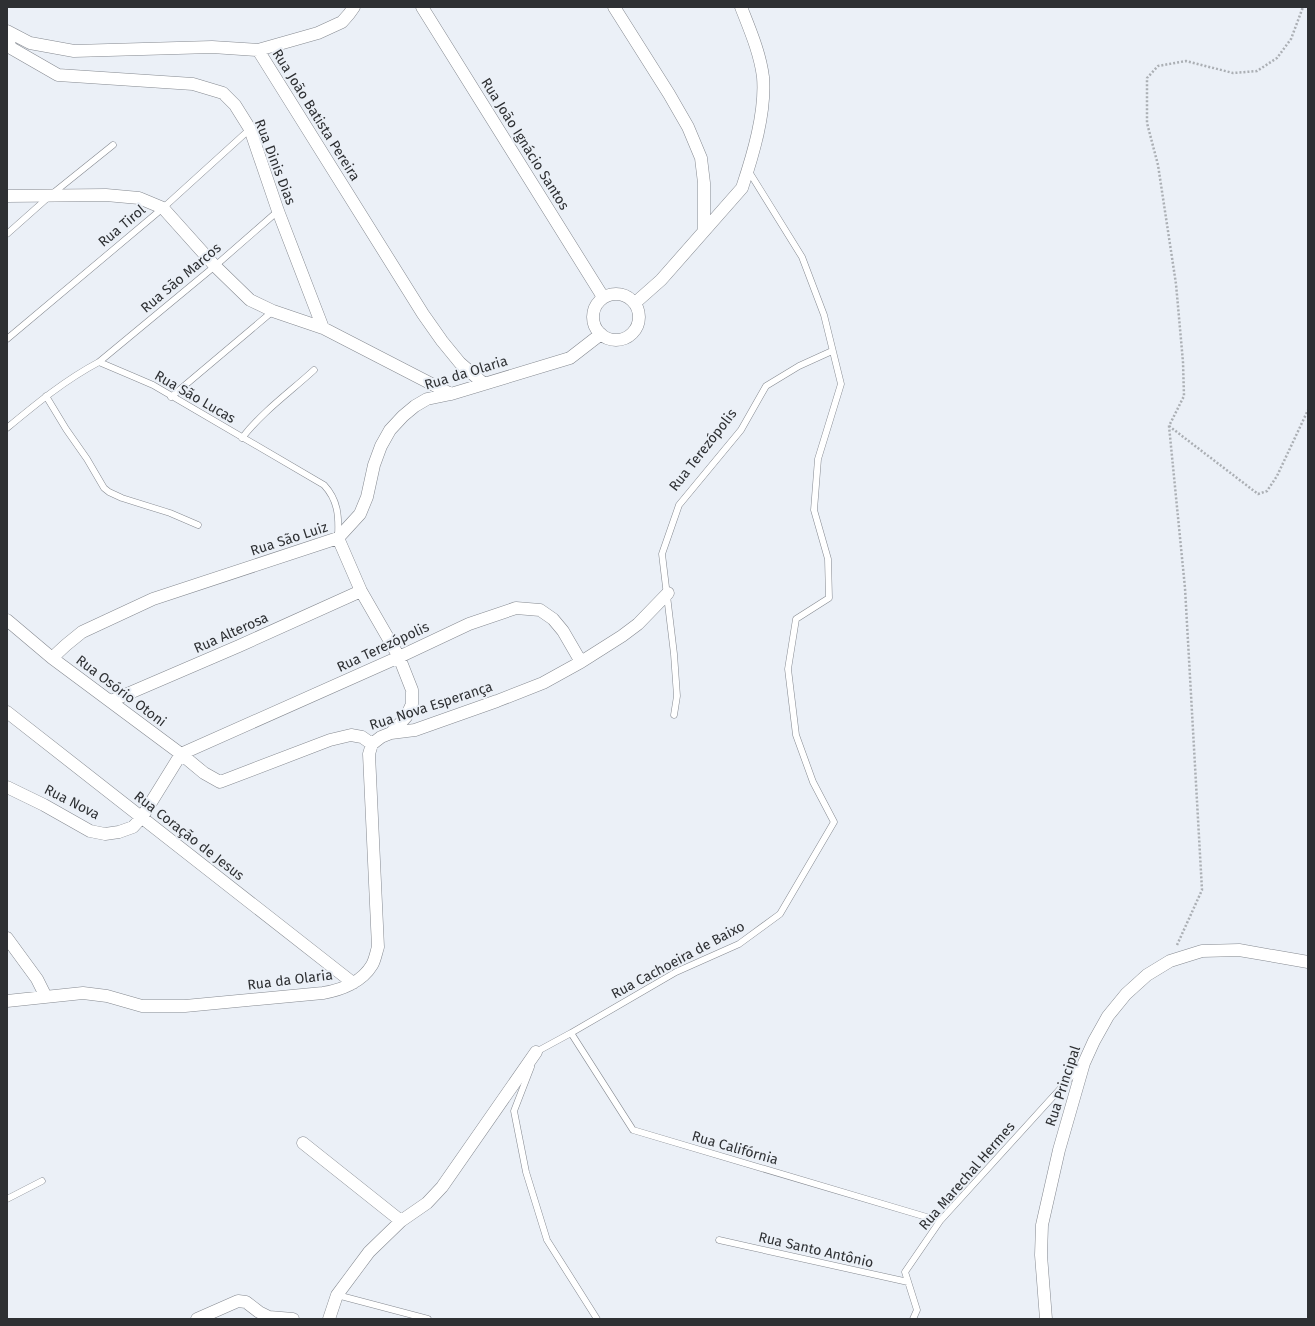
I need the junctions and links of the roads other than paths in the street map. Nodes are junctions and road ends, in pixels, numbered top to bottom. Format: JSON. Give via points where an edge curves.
{"nodes":[{"id":1,"x":354,"y":7,"type":"edge"},
{"id":2,"x":422,"y":7,"type":"edge"},
{"id":3,"x":614,"y":7,"type":"edge"},
{"id":4,"x":741,"y":7,"type":"edge"},
{"id":5,"x":7,"y":31,"type":"edge"},
{"id":6,"x":7,"y":38,"type":"edge"},
{"id":7,"x":258,"y":50,"type":"junction"},
{"id":8,"x":250,"y":129,"type":"junction"},
{"id":9,"x":114,"y":145,"type":"dead end"},
{"id":10,"x":748,"y":170,"type":"junction"},
{"id":11,"x":52,"y":194,"type":"junction"},
{"id":12,"x":7,"y":196,"type":"edge"},
{"id":13,"x":163,"y":208,"type":"junction"},
{"id":14,"x":278,"y":211,"type":"junction"},
{"id":15,"x":704,"y":230,"type":"junction"},
{"id":16,"x":7,"y":234,"type":"edge"},
{"id":17,"x":215,"y":266,"type":"junction"},
{"id":18,"x":603,"y":297,"type":"junction"},
{"id":19,"x":635,"y":304,"type":"junction"},
{"id":20,"x":273,"y":312,"type":"junction"},
{"id":21,"x":323,"y":328,"type":"junction"},
{"id":22,"x":600,"y":334,"type":"junction"},
{"id":23,"x":7,"y":339,"type":"edge"},
{"id":24,"x":832,"y":351,"type":"junction"},
{"id":25,"x":99,"y":362,"type":"junction"},
{"id":26,"x":314,"y":370,"type":"dead end"},
{"id":27,"x":483,"y":383,"type":"junction"},
{"id":28,"x":450,"y":394,"type":"junction"},
{"id":29,"x":46,"y":396,"type":"junction"},
{"id":30,"x":171,"y":397,"type":"junction"},
{"id":31,"x":7,"y":428,"type":"edge"},
{"id":32,"x":242,"y":438,"type":"junction"},
{"id":33,"x":198,"y":525,"type":"dead end"},
{"id":34,"x":338,"y":538,"type":"junction"},
{"id":35,"x":362,"y":591,"type":"junction"},
{"id":36,"x":668,"y":593,"type":"junction"},
{"id":37,"x":7,"y":620,"type":"edge"},
{"id":38,"x":399,"y":657,"type":"junction"},
{"id":39,"x":52,"y":658,"type":"junction"},
{"id":40,"x":581,"y":662,"type":"junction"},
{"id":41,"x":111,"y":701,"type":"junction"},
{"id":42,"x":7,"y":712,"type":"edge"},
{"id":43,"x":674,"y":715,"type":"dead end"},
{"id":44,"x":390,"y":732,"type":"junction"},
{"id":45,"x":372,"y":744,"type":"junction"},
{"id":46,"x":182,"y":754,"type":"junction"},
{"id":47,"x":220,"y":782,"type":"joint"},
{"id":48,"x":7,"y":787,"type":"edge"},
{"id":49,"x":142,"y":817,"type":"junction"},
{"id":50,"x":7,"y":938,"type":"edge"},
{"id":51,"x":1308,"y":962,"type":"edge"},
{"id":52,"x":353,"y":983,"type":"junction"},
{"id":53,"x":46,"y":997,"type":"junction"},
{"id":54,"x":7,"y":1001,"type":"edge"},
{"id":55,"x":571,"y":1034,"type":"junction"},
{"id":56,"x":536,"y":1052,"type":"junction"},
{"id":57,"x":1084,"y":1063,"type":"junction"},
{"id":58,"x":303,"y":1143,"type":"dead end"},
{"id":59,"x":42,"y":1181,"type":"dead end"},
{"id":60,"x":7,"y":1199,"type":"edge"},
{"id":61,"x":401,"y":1221,"type":"junction"},
{"id":62,"x":940,"y":1221,"type":"junction"},
{"id":63,"x":719,"y":1240,"type":"dead end"},
{"id":64,"x":908,"y":1282,"type":"junction"},
{"id":65,"x":337,"y":1295,"type":"junction"},
{"id":66,"x":196,"y":1319,"type":"edge"},
{"id":67,"x":293,"y":1319,"type":"edge"},
{"id":68,"x":329,"y":1319,"type":"edge"},
{"id":69,"x":428,"y":1319,"type":"edge"},
{"id":70,"x":597,"y":1319,"type":"edge"},
{"id":71,"x":913,"y":1319,"type":"edge"},
{"id":72,"x":1046,"y":1319,"type":"edge"}],
"edges":[{"from":1,"to":7,"type":"street","via":[[342,22],[318,33]]},
{"from":2,"to":18,"type":"street","name":"Rua João Ignácio Santos"},
{"from":3,"to":15,"type":"street","via":[[669,94],[688,127],[701,158]]},
{"from":4,"to":10,"type":"street","via":[[755,42],[762,77],[763,109]]},
{"from":5,"to":7,"type":"street","name":"Rua João Batista Pereira","via":[[30,43],[74,51],[212,47]]},
{"from":6,"to":8,"type":"street","name":"Rua Dinis Dias","via":[[11,48],[58,75],[193,84],[223,93],[235,105]]},
{"from":7,"to":27,"type":"street","name":"Rua João Batista Pereira","via":[[423,314],[460,363]]},
{"from":8,"to":13,"type":"lane","name":"Rua Tirol"},
{"from":8,"to":14,"type":"street","name":"Rua Dinis Dias"},
{"from":9,"to":11,"type":"lane"},
{"from":10,"to":15,"type":"street","via":[[742,188]]},
{"from":10,"to":24,"type":"lane","via":[[802,256],[824,315]]},
{"from":11,"to":12,"type":"street"},
{"from":11,"to":13,"type":"street","via":[[139,198]]},
{"from":11,"to":16,"type":"lane"},
{"from":13,"to":17,"type":"street"},
{"from":13,"to":23,"type":"lane","name":"Rua Tirol"},
{"from":14,"to":17,"type":"lane","name":"Rua São Marcos"},
{"from":14,"to":21,"type":"street","name":"Rua Dinis Dias"},
{"from":15,"to":19,"type":"street","via":[[661,280]]},
{"from":17,"to":20,"type":"street","via":[[250,300]]},
{"from":17,"to":25,"type":"lane","name":"Rua São Marcos"},
{"from":18,"to":19,"type":"street","via":[[610,294],[624,295]]},
{"from":18,"to":22,"type":"street","via":[[593,315]]},
{"from":19,"to":22,"type":"street","via":[[639,318],[634,332],[614,340]]},
{"from":20,"to":21,"type":"street"},
{"from":20,"to":30,"type":"lane"},
{"from":21,"to":28,"type":"street"},
{"from":22,"to":27,"type":"street","name":"Rua da Olaria","via":[[570,358]]},
{"from":24,"to":36,"type":"lane","name":"Rua Terezópolis","via":[[799,366],[766,386],[741,430],[679,505],[662,554]]},
{"from":24,"to":55,"type":"lane","name":"Rua Cachoeira de Baixo","via":[[840,384],[818,459],[814,510],[828,560],[829,598],[796,619],[788,669],[796,734],[813,782],[834,822],[780,914],[739,944],[676,972]]},
{"from":25,"to":29,"type":"lane"},
{"from":25,"to":30,"type":"lane","name":"Rua São Lucas","via":[[153,385]]},
{"from":26,"to":32,"type":"lane"},
{"from":27,"to":28,"type":"street","name":"Rua da Olaria"},
{"from":28,"to":34,"type":"street","name":"Rua da Olaria","via":[[427,399],[403,416],[390,430],[374,465],[367,497],[360,514]]},
{"from":29,"to":31,"type":"lane"},
{"from":29,"to":33,"type":"lane","via":[[104,488]]},
{"from":30,"to":32,"type":"lane","name":"Rua São Lucas"},
{"from":32,"to":34,"type":"lane","name":"Rua São Lucas","via":[[324,485],[332,494],[337,510]]},
{"from":34,"to":35,"type":"street","name":"Rua São Luiz"},
{"from":34,"to":39,"type":"street","name":"Rua São Luiz","via":[[153,599],[82,632]]},
{"from":35,"to":38,"type":"street","name":"Rua São Luiz"},
{"from":35,"to":41,"type":"street","name":"Rua Alterosa"},
{"from":36,"to":40,"type":"street","name":"Rua Nova Esperança","via":[[638,624]]},
{"from":36,"to":43,"type":"lane","name":"Rua Terezópolis","via":[[677,696]]},
{"from":37,"to":39,"type":"street","name":"Rua Osório Otoni"},
{"from":38,"to":40,"type":"street","name":"Rua Terezópolis","via":[[469,624],[516,608],[540,610],[553,619]]},
{"from":38,"to":44,"type":"street","name":"Rua São Luiz","via":[[412,690],[412,704],[406,717]]},
{"from":38,"to":46,"type":"street","name":"Rua Terezópolis"},
{"from":39,"to":41,"type":"street","name":"Rua Osório Otoni"},
{"from":40,"to":44,"type":"street","name":"Rua Nova Esperança","via":[[543,683],[497,701],[415,730]]},
{"from":41,"to":46,"type":"street","name":"Rua Osório Otoni"},
{"from":42,"to":49,"type":"street","name":"Rua Coração de Jesus"},
{"from":44,"to":45,"type":"street","name":"Rua Nova Esperança"},
{"from":45,"to":47,"type":"street","name":"Rua Nova Esperança","via":[[362,737],[351,735],[330,740]]},
{"from":45,"to":52,"type":"street","name":"Rua da Olaria","via":[[369,754],[378,947],[372,965]]},
{"from":46,"to":47,"type":"street","name":"Rua Osório Otoni","via":[[204,773]]},
{"from":46,"to":49,"type":"street","name":"Rua Nova"},
{"from":48,"to":49,"type":"street","name":"Rua Nova","via":[[90,831],[105,834],[120,832],[133,827]]},
{"from":49,"to":52,"type":"street","name":"Rua Coração de Jesus"},
{"from":50,"to":53,"type":"street","via":[[37,979]]},
{"from":51,"to":57,"type":"street","name":"Rua Principal","via":[[1239,950],[1202,951],[1170,961],[1147,975],[1126,994],[1108,1016]]},
{"from":52,"to":53,"type":"street","name":"Rua da Olaria","via":[[340,990],[323,993],[185,1006],[142,1006],[107,996],[83,993]]},
{"from":53,"to":54,"type":"street","name":"Rua da Olaria"},
{"from":55,"to":56,"type":"lane","name":"Rua Cachoeira de Baixo"},
{"from":55,"to":62,"type":"lane","name":"Rua Califórnia","via":[[633,1130]]},
{"from":56,"to":61,"type":"street","via":[[442,1187],[427,1203]]},
{"from":56,"to":70,"type":"lane","via":[[514,1111],[526,1172],[547,1240]]},
{"from":57,"to":62,"type":"lane","name":"Rua Marechal Hermes"},
{"from":57,"to":72,"type":"street","name":"Rua Principal","via":[[1059,1150],[1042,1225],[1041,1255]]},
{"from":58,"to":61,"type":"street"},
{"from":59,"to":60,"type":"lane"},
{"from":61,"to":65,"type":"street","via":[[369,1252]]},
{"from":62,"to":64,"type":"lane","name":"Rua Marechal Hermes","via":[[905,1272]]},
{"from":63,"to":64,"type":"lane","name":"Rua Santo Antônio"},
{"from":64,"to":71,"type":"lane","name":"Rua Marechal Hermes","via":[[917,1310]]},
{"from":65,"to":68,"type":"street"},
{"from":65,"to":69,"type":"lane"},
{"from":66,"to":67,"type":"street","via":[[238,1301],[246,1302],[269,1317]]}]}
